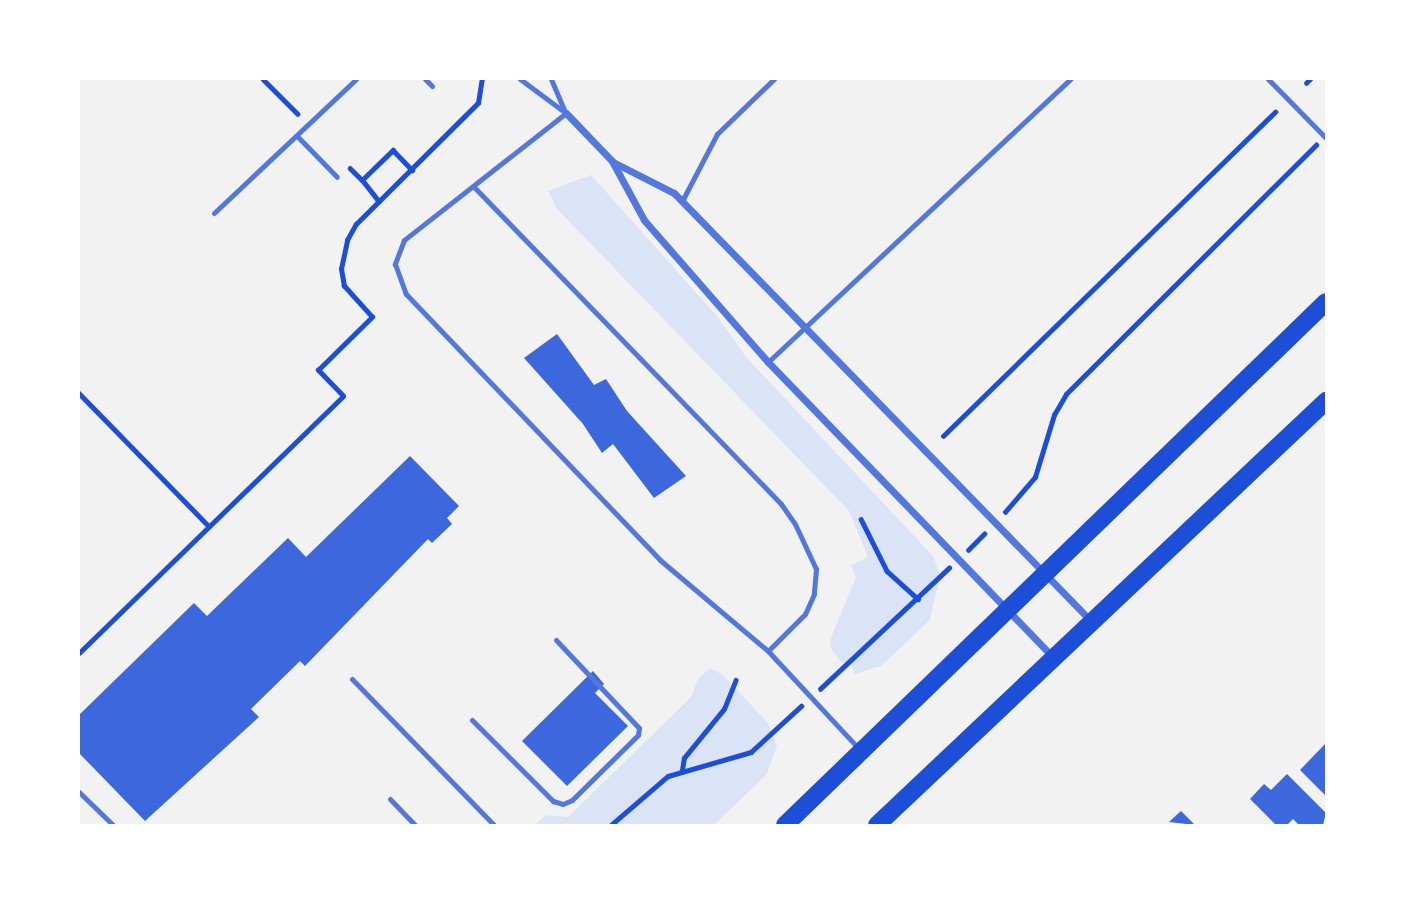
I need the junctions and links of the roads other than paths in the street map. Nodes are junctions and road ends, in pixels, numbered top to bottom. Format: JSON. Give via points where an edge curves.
{"nodes":[{"id":1,"x":356,"y":79,"type":"edge"},
{"id":2,"x":425,"y":79,"type":"edge"},
{"id":3,"x":520,"y":79,"type":"edge"},
{"id":4,"x":551,"y":79,"type":"edge"},
{"id":5,"x":774,"y":79,"type":"edge"},
{"id":6,"x":1070,"y":79,"type":"edge"},
{"id":7,"x":1268,"y":79,"type":"edge"},
{"id":8,"x":432,"y":86,"type":"dead end"},
{"id":9,"x":566,"y":113,"type":"junction"},
{"id":10,"x":297,"y":135,"type":"junction"},
{"id":11,"x":1326,"y":138,"type":"edge"},
{"id":12,"x":612,"y":162,"type":"junction"},
{"id":13,"x":337,"y":177,"type":"dead end"},
{"id":14,"x":474,"y":187,"type":"junction"},
{"id":15,"x":682,"y":201,"type":"junction"},
{"id":16,"x":214,"y":214,"type":"dead end"},
{"id":17,"x":1326,"y":302,"type":"edge"},
{"id":18,"x":805,"y":326,"type":"junction"},
{"id":19,"x":768,"y":362,"type":"junction"},
{"id":20,"x":1326,"y":401,"type":"edge"},
{"id":21,"x":1046,"y":573,"type":"junction"},
{"id":22,"x":1007,"y":610,"type":"junction"},
{"id":23,"x":1091,"y":621,"type":"junction"},
{"id":24,"x":556,"y":640,"type":"dead end"},
{"id":25,"x":768,"y":651,"type":"junction"},
{"id":26,"x":1052,"y":656,"type":"junction"},
{"id":27,"x":352,"y":679,"type":"dead end"},
{"id":28,"x":472,"y":720,"type":"dead end"},
{"id":29,"x":861,"y":751,"type":"junction"},
{"id":30,"x":79,"y":792,"type":"edge"},
{"id":31,"x":390,"y":799,"type":"dead end"},
{"id":32,"x":113,"y":825,"type":"edge"},
{"id":33,"x":415,"y":825,"type":"edge"},
{"id":34,"x":495,"y":825,"type":"edge"},
{"id":35,"x":785,"y":825,"type":"edge"},
{"id":36,"x":877,"y":825,"type":"edge"}],
"edges":[{"from":1,"to":10,"type":"lane"},
{"from":2,"to":8,"type":"lane"},
{"from":3,"to":9,"type":"lane"},
{"from":4,"to":9,"type":"lane"},
{"from":5,"to":15,"type":"lane","via":[[717,134]]},
{"from":6,"to":18,"type":"lane","via":[[864,276]]},
{"from":7,"to":11,"type":"lane"},
{"from":9,"to":12,"type":"street"},
{"from":9,"to":14,"type":"lane"},
{"from":10,"to":13,"type":"lane"},
{"from":10,"to":16,"type":"lane"},
{"from":12,"to":15,"type":"street"},
{"from":12,"to":19,"type":"street","via":[[644,220]]},
{"from":14,"to":25,"type":"lane","via":[[781,504],[795,524],[816,569],[814,594],[806,614]]},
{"from":14,"to":25,"type":"lane","via":[[404,240],[395,264],[406,294],[660,560]]},
{"from":15,"to":18,"type":"street"},
{"from":17,"to":21,"type":"main road"},
{"from":18,"to":19,"type":"lane"},
{"from":18,"to":21,"type":"street"},
{"from":19,"to":22,"type":"street"},
{"from":20,"to":23,"type":"main road"},
{"from":21,"to":22,"type":"main road"},
{"from":21,"to":23,"type":"street"},
{"from":22,"to":26,"type":"street"},
{"from":22,"to":29,"type":"main road"},
{"from":23,"to":26,"type":"main road"},
{"from":24,"to":28,"type":"lane","via":[[639,728],[638,735],[572,800],[563,804],[553,801]]},
{"from":25,"to":29,"type":"lane"},
{"from":26,"to":36,"type":"main road"},
{"from":27,"to":34,"type":"lane"},
{"from":29,"to":35,"type":"main road"},
{"from":30,"to":32,"type":"lane"},
{"from":31,"to":33,"type":"lane"}]}
